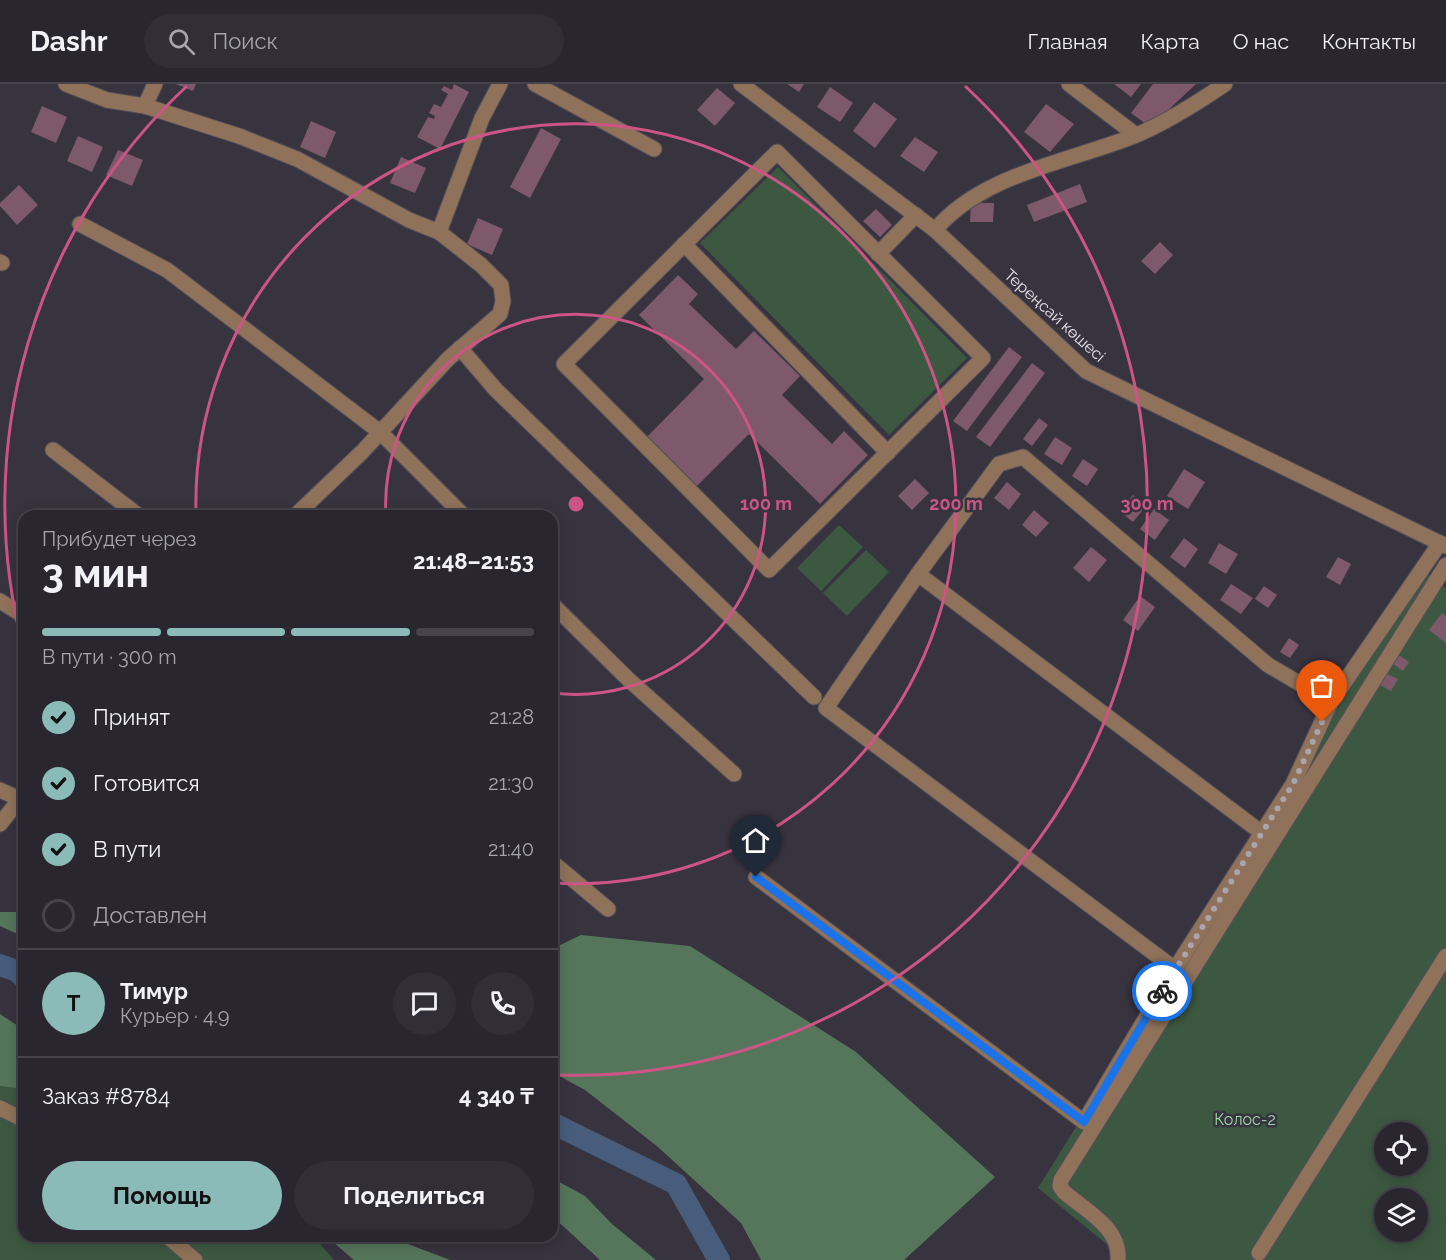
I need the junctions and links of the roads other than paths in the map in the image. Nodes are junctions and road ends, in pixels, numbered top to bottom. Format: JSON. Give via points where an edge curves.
{"nodes":[{"id":1,"x":66,"y":84,"type":"edge"},
{"id":2,"x":155,"y":84,"type":"edge"},
{"id":3,"x":500,"y":84,"type":"edge"},
{"id":4,"x":535,"y":84,"type":"edge"},
{"id":5,"x":741,"y":84,"type":"edge"},
{"id":6,"x":1069,"y":84,"type":"edge"},
{"id":7,"x":1225,"y":84,"type":"edge"},
{"id":8,"x":145,"y":106,"type":"junction"},
{"id":9,"x":1136,"y":135,"type":"junction"},
{"id":10,"x":654,"y":149,"type":"dead end"},
{"id":11,"x":916,"y":216,"type":"junction"},
{"id":12,"x":80,"y":224,"type":"dead end"},
{"id":13,"x":935,"y":230,"type":"junction"},
{"id":14,"x":439,"y":231,"type":"junction"},
{"id":15,"x":684,"y":244,"type":"junction"},
{"id":16,"x":878,"y":254,"type":"junction"},
{"id":17,"x":460,"y":348,"type":"junction"},
{"id":18,"x":380,"y":432,"type":"junction"},
{"id":19,"x":53,"y":450,"type":"dead end"},
{"id":20,"x":888,"y":453,"type":"junction"},
{"id":21,"x":131,"y":510,"type":"edge"},
{"id":22,"x":301,"y":510,"type":"edge"},
{"id":23,"x":458,"y":510,"type":"edge"},
{"id":24,"x":1443,"y":544,"type":"edge"},
{"id":25,"x":1446,"y":565,"type":"edge"},
{"id":26,"x":918,"y":574,"type":"junction"},
{"id":27,"x":0,"y":601,"type":"edge"},
{"id":28,"x":558,"y":610,"type":"edge"},
{"id":29,"x":18,"y":612,"type":"edge"},
{"id":30,"x":814,"y":697,"type":"dead end"},
{"id":31,"x":1331,"y":702,"type":"junction"},
{"id":32,"x":734,"y":774,"type":"dead end"},
{"id":33,"x":0,"y":790,"type":"edge"},
{"id":34,"x":18,"y":795,"type":"edge"},
{"id":35,"x":18,"y":801,"type":"edge"},
{"id":36,"x":0,"y":824,"type":"edge"},
{"id":37,"x":1262,"y":833,"type":"junction"},
{"id":38,"x":558,"y":867,"type":"edge"},
{"id":39,"x":756,"y":877,"type":"dead end"},
{"id":40,"x":608,"y":909,"type":"dead end"},
{"id":41,"x":1446,"y":957,"type":"edge"},
{"id":42,"x":1174,"y":969,"type":"junction"},
{"id":43,"x":0,"y":1108,"type":"edge"},
{"id":44,"x":18,"y":1117,"type":"edge"},
{"id":45,"x":174,"y":1242,"type":"edge"},
{"id":46,"x":1259,"y":1253,"type":"dead end"},
{"id":47,"x":195,"y":1260,"type":"edge"},
{"id":48,"x":1118,"y":1260,"type":"edge"}],
"edges":[{"from":1,"to":8,"type":"street","via":[[107,99]]},
{"from":2,"to":8,"type":"street"},
{"from":3,"to":14,"type":"street","via":[[482,118]]},
{"from":4,"to":10,"type":"street"},
{"from":5,"to":11,"type":"street","name":"Тереңсай көшесі"},
{"from":6,"to":9,"type":"street"},
{"from":7,"to":9,"type":"street"},
{"from":8,"to":14,"type":"street","via":[[239,135],[297,159],[409,220]]},
{"from":9,"to":13,"type":"street","via":[[1005,182],[958,205]]},
{"from":11,"to":13,"type":"street","name":"Тереңсай көшесі"},
{"from":11,"to":16,"type":"street"},
{"from":12,"to":18,"type":"street","via":[[167,270]]},
{"from":13,"to":24,"type":"street","name":"Тереңсай көшесі","via":[[1086,371]]},
{"from":14,"to":17,"type":"street","via":[[501,285],[501,314]]},
{"from":15,"to":16,"type":"street","via":[[777,152]]},
{"from":15,"to":20,"type":"street"},
{"from":15,"to":20,"type":"street","via":[[564,364],[769,570]]},
{"from":16,"to":20,"type":"street","via":[[983,358]]},
{"from":17,"to":18,"type":"street"},
{"from":17,"to":30,"type":"street","via":[[496,390]]},
{"from":18,"to":22,"type":"street"},
{"from":18,"to":23,"type":"street"},
{"from":19,"to":21,"type":"street"},
{"from":24,"to":31,"type":"street"},
{"from":25,"to":48,"type":"street","via":[[1061,1180],[1064,1192],[1114,1234]]},
{"from":26,"to":31,"type":"street","via":[[999,464],[1023,457],[1268,665]]},
{"from":26,"to":37,"type":"street"},
{"from":26,"to":42,"type":"street","via":[[826,708]]},
{"from":27,"to":29,"type":"street"},
{"from":28,"to":32,"type":"street"},
{"from":31,"to":37,"type":"street","via":[[1293,784]]},
{"from":33,"to":34,"type":"street"},
{"from":35,"to":36,"type":"street"},
{"from":37,"to":42,"type":"street"},
{"from":38,"to":40,"type":"street"},
{"from":39,"to":42,"type":"street","via":[[1084,1122]]},
{"from":41,"to":46,"type":"street"},
{"from":43,"to":44,"type":"street"},
{"from":45,"to":47,"type":"street"}]}
